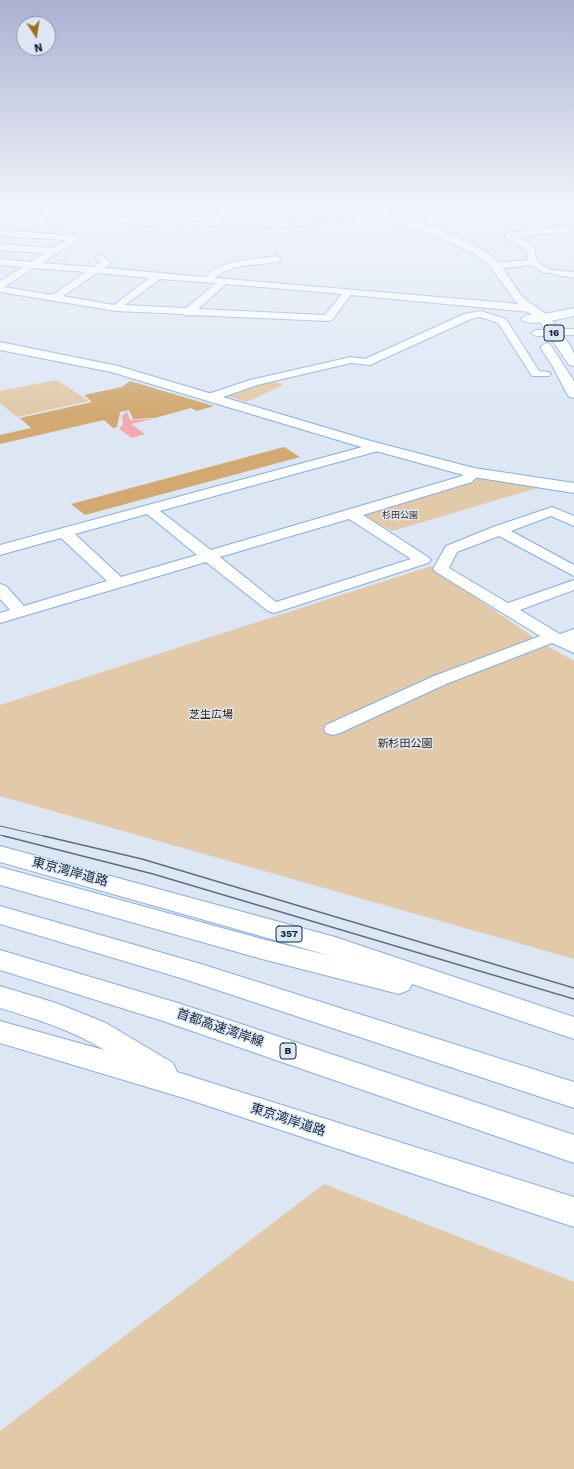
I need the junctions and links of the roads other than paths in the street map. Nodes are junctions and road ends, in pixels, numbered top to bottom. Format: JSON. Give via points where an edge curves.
{"nodes":[{"id":1,"x":10,"y":279,"type":"edge"},
{"id":2,"x":82,"y":279,"type":"edge"},
{"id":3,"x":154,"y":279,"type":"edge"},
{"id":4,"x":188,"y":279,"type":"edge"},
{"id":5,"x":505,"y":279,"type":"edge"},
{"id":6,"x":206,"y":280,"type":"joint"},
{"id":7,"x":223,"y":282,"type":"junction"},
{"id":8,"x":0,"y":285,"type":"edge"},
{"id":9,"x":0,"y":289,"type":"edge"},
{"id":10,"x":348,"y":292,"type":"junction"},
{"id":11,"x":54,"y":298,"type":"junction"},
{"id":12,"x":574,"y":305,"type":"edge"},
{"id":13,"x":116,"y":308,"type":"junction"},
{"id":14,"x":574,"y":312,"type":"edge"},
{"id":15,"x":187,"y":313,"type":"junction"},
{"id":16,"x":528,"y":314,"type":"junction"},
{"id":17,"x":544,"y":318,"type":"junction"},
{"id":18,"x":574,"y":332,"type":"edge"},
{"id":19,"x":536,"y":333,"type":"junction"},
{"id":20,"x":553,"y":333,"type":"junction"},
{"id":21,"x":0,"y":346,"type":"edge"},
{"id":22,"x":574,"y":362,"type":"edge"},
{"id":23,"x":545,"y":374,"type":"dead end"},
{"id":24,"x":574,"y":394,"type":"edge"},
{"id":25,"x":212,"y":397,"type":"junction"},
{"id":26,"x":377,"y":447,"type":"junction"},
{"id":27,"x":474,"y":473,"type":"junction"},
{"id":28,"x":574,"y":488,"type":"edge"},
{"id":29,"x":150,"y":510,"type":"junction"},
{"id":30,"x":352,"y":514,"type":"junction"},
{"id":31,"x":574,"y":522,"type":"edge"},
{"id":32,"x":498,"y":530,"type":"junction"},
{"id":33,"x":65,"y":533,"type":"junction"},
{"id":34,"x":0,"y":550,"type":"edge"},
{"id":35,"x":208,"y":556,"type":"junction"},
{"id":36,"x":574,"y":571,"type":"edge"},
{"id":37,"x":118,"y":583,"type":"junction"},
{"id":38,"x":574,"y":585,"type":"edge"},
{"id":39,"x":0,"y":589,"type":"edge"},
{"id":40,"x":506,"y":609,"type":"junction"},
{"id":41,"x":21,"y":612,"type":"junction"},
{"id":42,"x":0,"y":618,"type":"edge"},
{"id":43,"x":562,"y":637,"type":"edge"},
{"id":44,"x":574,"y":648,"type":"edge"},
{"id":45,"x":332,"y":729,"type":"dead end"},
{"id":46,"x":0,"y":854,"type":"edge"},
{"id":47,"x":0,"y":876,"type":"edge"},
{"id":48,"x":0,"y":915,"type":"edge"},
{"id":49,"x":0,"y":960,"type":"edge"},
{"id":50,"x":0,"y":997,"type":"edge"},
{"id":51,"x":543,"y":1018,"type":"junction"},
{"id":52,"x":574,"y":1028,"type":"edge"},
{"id":53,"x":0,"y":1032,"type":"edge"},
{"id":54,"x":187,"y":1087,"type":"junction"},
{"id":55,"x":574,"y":1095,"type":"edge"},
{"id":56,"x":574,"y":1149,"type":"edge"},
{"id":57,"x":574,"y":1212,"type":"edge"}],
"edges":[{"from":1,"to":8,"type":"street"},
{"from":2,"to":11,"type":"street"},
{"from":3,"to":13,"type":"street"},
{"from":4,"to":6,"type":"street"},
{"from":5,"to":16,"type":"main road","number":"16"},
{"from":6,"to":7,"type":"street"},
{"from":7,"to":10,"type":"street"},
{"from":7,"to":15,"type":"street"},
{"from":9,"to":11,"type":"street"},
{"from":10,"to":15,"type":"street","via":[[328,318]]},
{"from":10,"to":16,"type":"street","via":[[509,306]]},
{"from":11,"to":13,"type":"street"},
{"from":12,"to":16,"type":"main road"},
{"from":13,"to":15,"type":"street"},
{"from":14,"to":17,"type":"main road"},
{"from":16,"to":17,"type":"main road","number":"16"},
{"from":16,"to":19,"type":"main road","number":"16"},
{"from":17,"to":20,"type":"main road","number":"16"},
{"from":18,"to":20,"type":"street"},
{"from":19,"to":20,"type":"street"},
{"from":19,"to":24,"type":"main road","number":"16","via":[[560,367]]},
{"from":20,"to":22,"type":"main road","number":"16"},
{"from":21,"to":25,"type":"main road","via":[[112,369]]},
{"from":23,"to":25,"type":"street","via":[[536,374],[502,321],[481,314],[468,316],[403,349],[366,363],[351,360],[241,385]]},
{"from":25,"to":26,"type":"main road"},
{"from":26,"to":27,"type":"main road"},
{"from":26,"to":29,"type":"street"},
{"from":27,"to":28,"type":"main road"},
{"from":27,"to":30,"type":"street","via":[[467,479]]},
{"from":29,"to":33,"type":"street"},
{"from":29,"to":35,"type":"street"},
{"from":30,"to":35,"type":"street"},
{"from":30,"to":35,"type":"street","via":[[423,560],[274,608]]},
{"from":31,"to":32,"type":"street","via":[[552,511]]},
{"from":32,"to":36,"type":"street"},
{"from":32,"to":40,"type":"street","via":[[451,549],[441,570]]},
{"from":33,"to":34,"type":"street"},
{"from":33,"to":37,"type":"street"},
{"from":35,"to":37,"type":"street"},
{"from":37,"to":41,"type":"street"},
{"from":38,"to":40,"type":"street"},
{"from":39,"to":41,"type":"street"},
{"from":40,"to":43,"type":"street"},
{"from":41,"to":42,"type":"street"},
{"from":43,"to":44,"type":"street"},
{"from":43,"to":45,"type":"street","via":[[440,680]]},
{"from":46,"to":51,"type":"main road","name":"東京湾岸道路","number":"357","via":[[335,948]]},
{"from":47,"to":51,"type":"main road","via":[[262,949]]},
{"from":48,"to":55,"type":"main road","via":[[191,971]]},
{"from":49,"to":56,"type":"main road","name":"首都高速湾岸線","number":"B","via":[[168,1011]]},
{"from":50,"to":54,"type":"main road","via":[[46,1010],[96,1031]]},
{"from":51,"to":52,"type":"main road","name":"東京湾岸道路","number":"357"},
{"from":53,"to":54,"type":"main road","name":"東京湾岸道路"},
{"from":54,"to":57,"type":"main road","name":"東京湾岸道路"}]}
